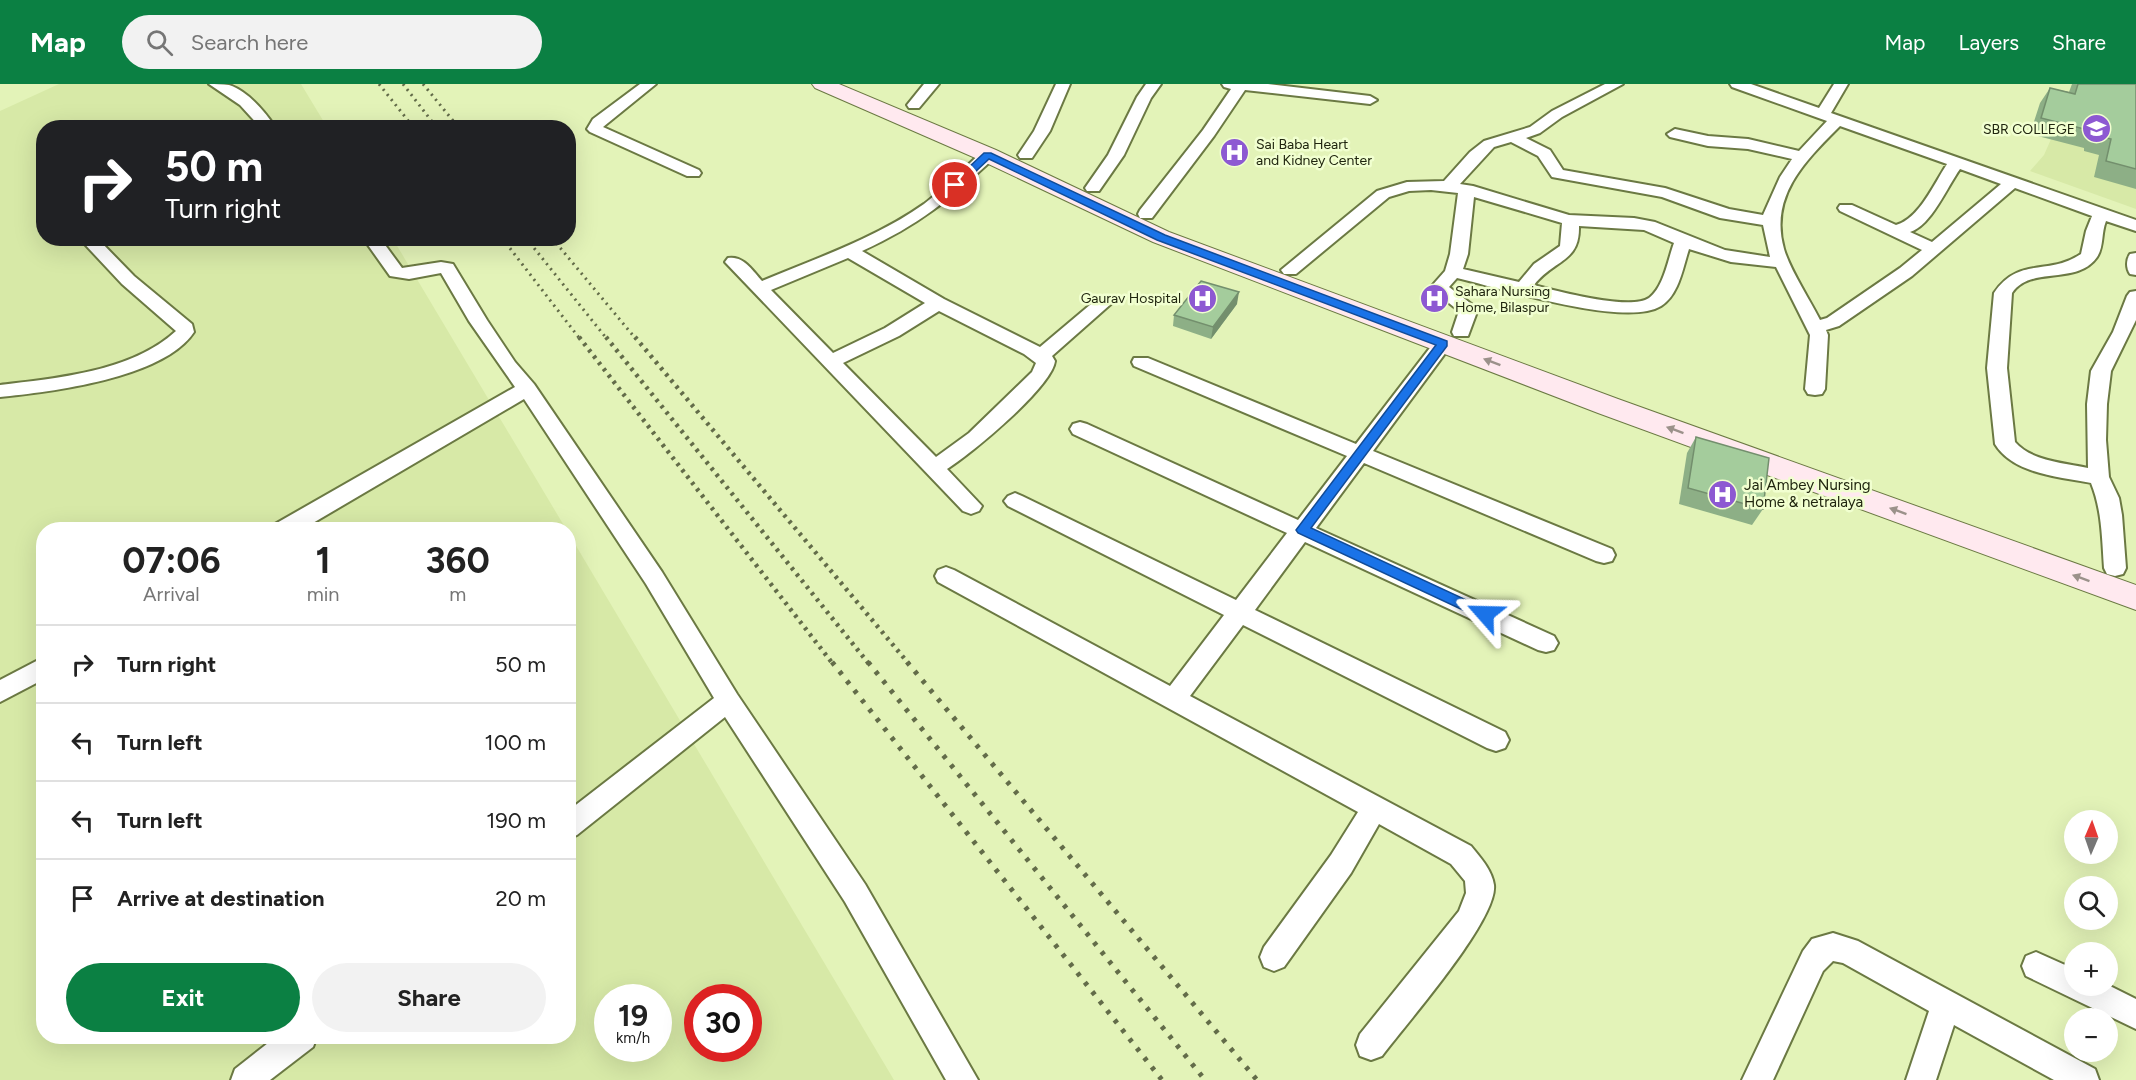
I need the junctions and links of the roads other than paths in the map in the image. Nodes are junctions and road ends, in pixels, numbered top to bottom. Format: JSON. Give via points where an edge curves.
{"nodes":[{"id":1,"x":216,"y":84,"type":"edge"},
{"id":2,"x":649,"y":84,"type":"edge"},
{"id":3,"x":822,"y":84,"type":"edge"},
{"id":4,"x":866,"y":84,"type":"edge"},
{"id":5,"x":932,"y":84,"type":"edge"},
{"id":6,"x":1063,"y":84,"type":"edge"},
{"id":7,"x":1154,"y":84,"type":"edge"},
{"id":8,"x":1616,"y":84,"type":"edge"},
{"id":9,"x":1737,"y":84,"type":"edge"},
{"id":10,"x":1841,"y":84,"type":"edge"},
{"id":11,"x":1234,"y":85,"type":"edge"},
{"id":12,"x":1370,"y":100,"type":"dead end"},
{"id":13,"x":914,"y":105,"type":"junction"},
{"id":14,"x":1830,"y":116,"type":"junction"},
{"id":15,"x":263,"y":120,"type":"edge"},
{"id":16,"x":1675,"y":134,"type":"dead end"},
{"id":17,"x":1510,"y":136,"type":"junction"},
{"id":18,"x":988,"y":155,"type":"junction"},
{"id":19,"x":1026,"y":155,"type":"junction"},
{"id":20,"x":1802,"y":156,"type":"junction"},
{"id":21,"x":1956,"y":162,"type":"junction"},
{"id":22,"x":693,"y":174,"type":"dead end"},
{"id":23,"x":2013,"y":182,"type":"junction"},
{"id":24,"x":1459,"y":187,"type":"junction"},
{"id":25,"x":1093,"y":188,"type":"junction"},
{"id":26,"x":1677,"y":197,"type":"junction"},
{"id":27,"x":1846,"y":208,"type":"dead end"},
{"id":28,"x":1146,"y":214,"type":"junction"},
{"id":29,"x":2102,"y":214,"type":"junction"},
{"id":30,"x":1570,"y":220,"type":"junction"},
{"id":31,"x":1771,"y":221,"type":"junction"},
{"id":32,"x":2136,"y":226,"type":"edge"},
{"id":33,"x":1895,"y":231,"type":"junction"},
{"id":34,"x":1675,"y":237,"type":"junction"},
{"id":35,"x":95,"y":246,"type":"edge"},
{"id":36,"x":377,"y":246,"type":"edge"},
{"id":37,"x":1933,"y":249,"type":"junction"},
{"id":38,"x":849,"y":251,"type":"junction"},
{"id":39,"x":2136,"y":258,"type":"edge"},
{"id":40,"x":734,"y":262,"type":"dead end"},
{"id":41,"x":1781,"y":262,"type":"junction"},
{"id":42,"x":1290,"y":270,"type":"junction"},
{"id":43,"x":2136,"y":270,"type":"edge"},
{"id":44,"x":1453,"y":272,"type":"junction"},
{"id":45,"x":761,"y":288,"type":"junction"},
{"id":46,"x":1523,"y":288,"type":"junction"},
{"id":47,"x":2136,"y":296,"type":"edge"},
{"id":48,"x":938,"y":303,"type":"junction"},
{"id":49,"x":1103,"y":303,"type":"dead end"},
{"id":50,"x":1418,"y":325,"type":"junction"},
{"id":51,"x":1815,"y":327,"type":"junction"},
{"id":52,"x":1452,"y":338,"type":"junction"},
{"id":53,"x":1041,"y":356,"type":"junction"},
{"id":54,"x":832,"y":362,"type":"junction"},
{"id":55,"x":1141,"y":362,"type":"dead end"},
{"id":56,"x":527,"y":389,"type":"junction"},
{"id":57,"x":1815,"y":389,"type":"dead end"},
{"id":58,"x":0,"y":391,"type":"edge"},
{"id":59,"x":1080,"y":429,"type":"dead end"},
{"id":60,"x":1361,"y":454,"type":"junction"},
{"id":61,"x":933,"y":468,"type":"junction"},
{"id":62,"x":2099,"y":477,"type":"junction"},
{"id":63,"x":1015,"y":501,"type":"dead end"},
{"id":64,"x":971,"y":506,"type":"dead end"},
{"id":65,"x":297,"y":522,"type":"edge"},
{"id":66,"x":1303,"y":530,"type":"junction"},
{"id":67,"x":1604,"y":555,"type":"dead end"},
{"id":68,"x":2125,"y":572,"type":"edge"},
{"id":69,"x":946,"y":576,"type":"dead end"},
{"id":70,"x":2136,"y":598,"type":"edge"},
{"id":71,"x":1240,"y":613,"type":"junction"},
{"id":72,"x":1546,"y":643,"type":"dead end"},
{"id":73,"x":36,"y":672,"type":"edge"},
{"id":74,"x":0,"y":692,"type":"edge"},
{"id":75,"x":1175,"y":698,"type":"junction"},
{"id":76,"x":728,"y":701,"type":"junction"},
{"id":77,"x":1496,"y":740,"type":"dead end"},
{"id":78,"x":1375,"y":808,"type":"junction"},
{"id":79,"x":576,"y":821,"type":"edge"},
{"id":80,"x":1274,"y":957,"type":"dead end"},
{"id":81,"x":2036,"y":966,"type":"dead end"},
{"id":82,"x":2064,"y":979,"type":"edge"},
{"id":83,"x":2099,"y":996,"type":"edge"},
{"id":84,"x":1946,"y":1005,"type":"junction"},
{"id":85,"x":2136,"y":1014,"type":"edge"},
{"id":86,"x":292,"y":1044,"type":"edge"},
{"id":87,"x":1371,"y":1045,"type":"dead end"},
{"id":88,"x":246,"y":1080,"type":"edge"},
{"id":89,"x":963,"y":1080,"type":"edge"},
{"id":90,"x":1757,"y":1080,"type":"edge"},
{"id":91,"x":1921,"y":1080,"type":"edge"},
{"id":92,"x":2085,"y":1080,"type":"edge"}],
"edges":[{"from":1,"to":15,"type":"street","via":[[239,95]]},
{"from":2,"to":22,"type":"street","via":[[598,122],[595,129]]},
{"from":3,"to":18,"type":"main road"},
{"from":4,"to":13,"type":"main road"},
{"from":5,"to":13,"type":"street"},
{"from":6,"to":19,"type":"street","via":[[1042,131]]},
{"from":7,"to":25,"type":"street","via":[[1116,155]]},
{"from":8,"to":17,"type":"street","via":[[1557,114],[1544,126]]},
{"from":9,"to":14,"type":"street"},
{"from":10,"to":14,"type":"street"},
{"from":11,"to":12,"type":"street"},
{"from":11,"to":28,"type":"street","via":[[1209,133]]},
{"from":13,"to":19,"type":"main road"},
{"from":14,"to":20,"type":"street"},
{"from":14,"to":21,"type":"street"},
{"from":16,"to":20,"type":"street"},
{"from":17,"to":24,"type":"street","via":[[1489,144],[1476,155]]},
{"from":17,"to":26,"type":"street","via":[[1544,153],[1558,174]]},
{"from":18,"to":38,"type":"street","via":[[939,200]]},
{"from":18,"to":50,"type":"main road","via":[[1161,237]]},
{"from":19,"to":25,"type":"main road"},
{"from":20,"to":31,"type":"street","via":[[1781,191]]},
{"from":21,"to":23,"type":"street"},
{"from":21,"to":33,"type":"street","via":[[1923,217],[1912,226]]},
{"from":23,"to":29,"type":"street"},
{"from":23,"to":37,"type":"street"},
{"from":24,"to":30,"type":"street"},
{"from":24,"to":42,"type":"street","via":[[1404,188],[1383,194]]},
{"from":24,"to":44,"type":"street","via":[[1459,254]]},
{"from":25,"to":28,"type":"main road"},
{"from":26,"to":31,"type":"street","via":[[1726,214]]},
{"from":26,"to":34,"type":"street"},
{"from":27,"to":33,"type":"street"},
{"from":28,"to":42,"type":"main road"},
{"from":29,"to":32,"type":"street"},
{"from":29,"to":62,"type":"street","via":[[2087,259],[2069,268],[2008,283],[2003,293],[1997,368],[2008,450],[2029,461]]},
{"from":30,"to":34,"type":"street","via":[[1646,225]]},
{"from":30,"to":46,"type":"street","via":[[1568,249],[1541,267]]},
{"from":31,"to":41,"type":"street"},
{"from":33,"to":37,"type":"street"},
{"from":34,"to":41,"type":"street","via":[[1749,260]]},
{"from":34,"to":46,"type":"street","via":[[1666,290],[1655,302],[1644,306],[1605,307]]},
{"from":35,"to":58,"type":"street","via":[[185,332],[180,339],[146,358],[112,372]]},
{"from":36,"to":56,"type":"street","via":[[396,272],[412,274],[447,268],[490,339]]},
{"from":37,"to":51,"type":"street","via":[[1850,312]]},
{"from":38,"to":45,"type":"street"},
{"from":38,"to":48,"type":"street"},
{"from":39,"to":43,"type":"street"},
{"from":40,"to":45,"type":"street"},
{"from":41,"to":51,"type":"street"},
{"from":42,"to":50,"type":"main road"},
{"from":44,"to":46,"type":"street"},
{"from":44,"to":52,"type":"street","via":[[1439,288],[1469,309]]},
{"from":45,"to":54,"type":"street"},
{"from":47,"to":62,"type":"street","via":[[2100,371],[2096,441]]},
{"from":48,"to":53,"type":"street"},
{"from":48,"to":54,"type":"street"},
{"from":49,"to":53,"type":"street"},
{"from":50,"to":52,"type":"main road"},
{"from":51,"to":57,"type":"street","via":[[1820,345]]},
{"from":52,"to":60,"type":"street"},
{"from":52,"to":68,"type":"main road"},
{"from":70,"to":52,"type":"main road","one_way":true},
{"from":53,"to":61,"type":"street","via":[[1046,362],[1039,376],[973,442]]},
{"from":54,"to":61,"type":"street"},
{"from":55,"to":60,"type":"street"},
{"from":56,"to":65,"type":"street"},
{"from":56,"to":76,"type":"street","via":[[654,578]]},
{"from":59,"to":66,"type":"street"},
{"from":60,"to":66,"type":"street"},
{"from":60,"to":67,"type":"street"},
{"from":61,"to":64,"type":"street"},
{"from":62,"to":68,"type":"street","via":[[2108,498]]},
{"from":63,"to":71,"type":"street"},
{"from":66,"to":71,"type":"street"},
{"from":66,"to":72,"type":"street"},
{"from":69,"to":75,"type":"street"},
{"from":71,"to":75,"type":"street"},
{"from":71,"to":77,"type":"street"},
{"from":73,"to":74,"type":"street"},
{"from":75,"to":78,"type":"street"},
{"from":76,"to":79,"type":"street"},
{"from":76,"to":89,"type":"street","via":[[855,893]]},
{"from":78,"to":80,"type":"street","via":[[1341,864]]},
{"from":78,"to":87,"type":"street","via":[[1461,855],[1477,872],[1481,886],[1469,921]]},
{"from":81,"to":82,"type":"street"},
{"from":83,"to":85,"type":"street"},
{"from":84,"to":90,"type":"street","via":[[1848,951],[1822,949]]},
{"from":84,"to":91,"type":"street"},
{"from":84,"to":92,"type":"street"},
{"from":86,"to":88,"type":"street"}]}
